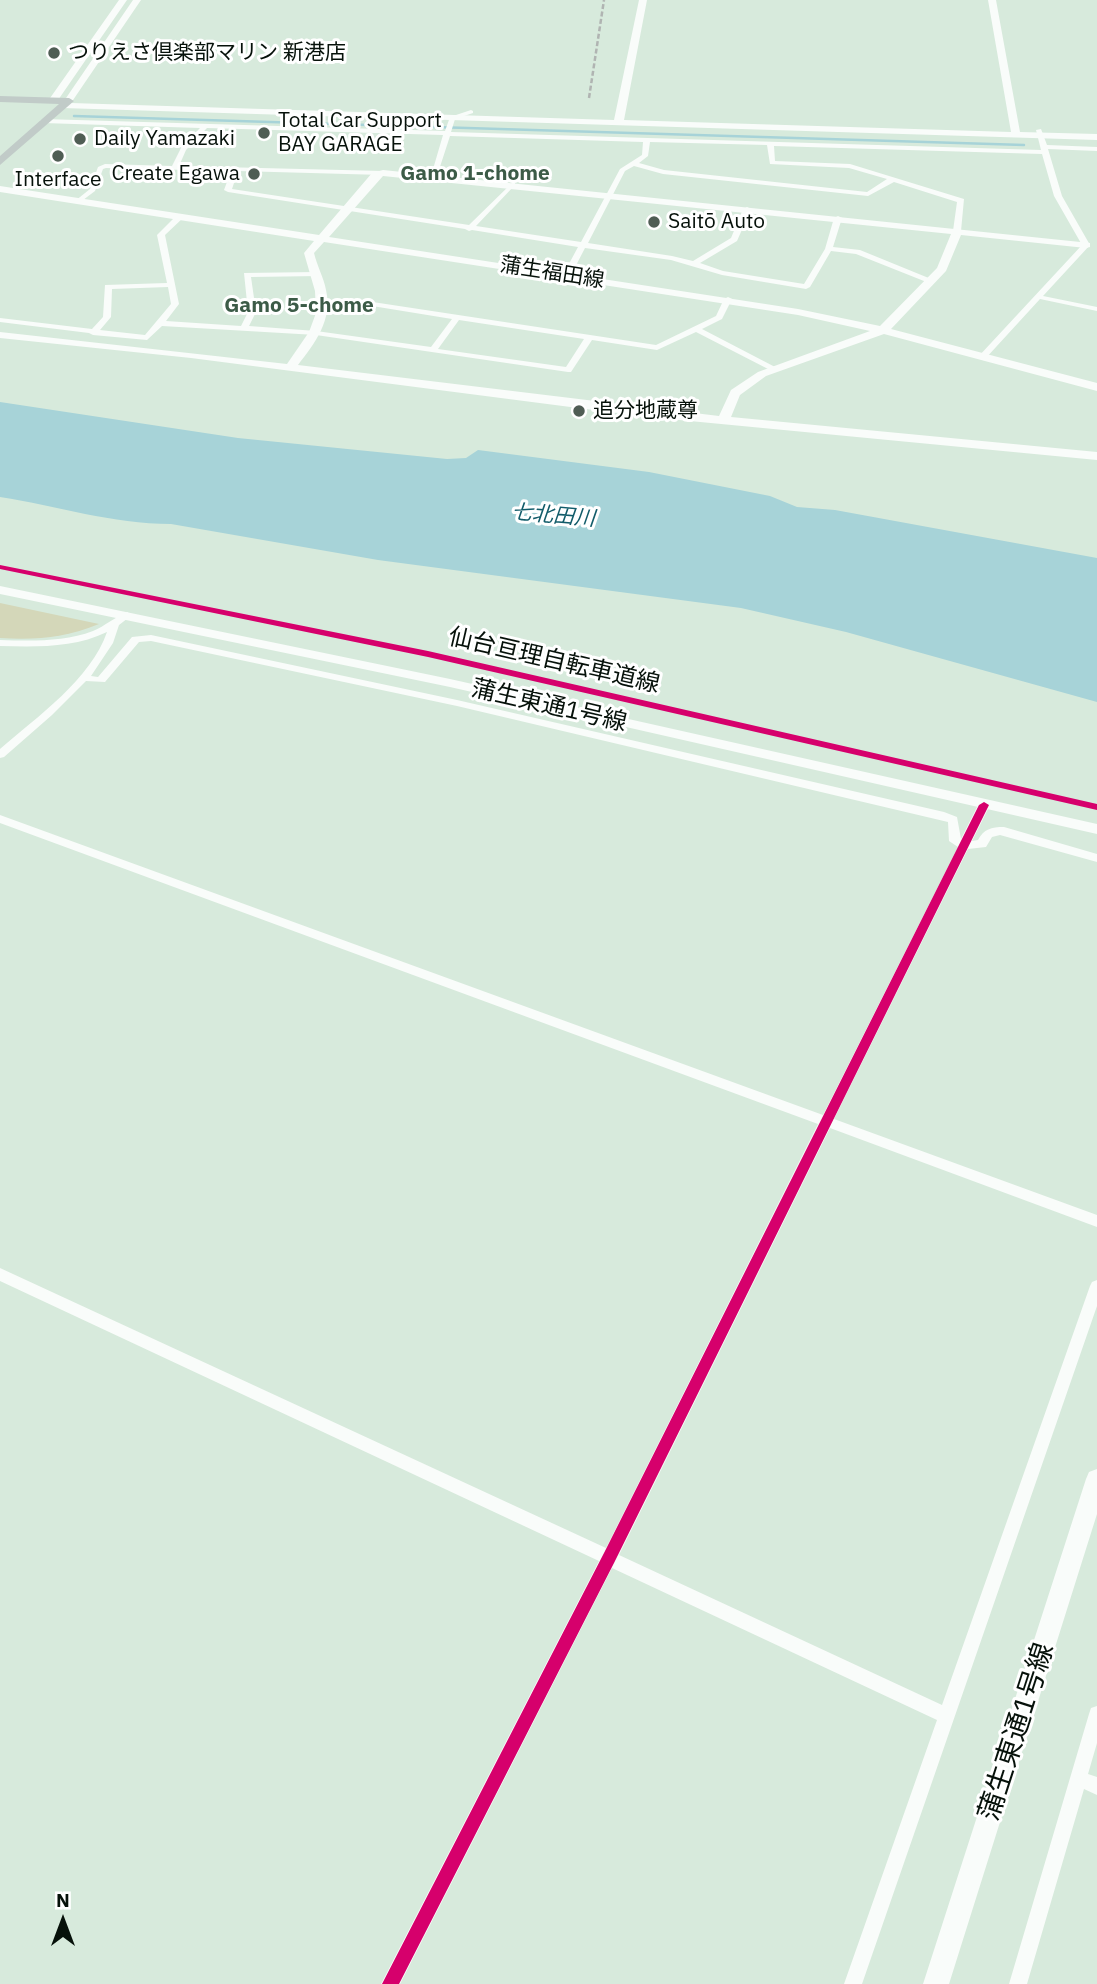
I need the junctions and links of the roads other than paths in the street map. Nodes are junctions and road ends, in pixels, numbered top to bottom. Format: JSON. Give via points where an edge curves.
{"nodes":[{"id":1,"x":123,"y":0,"type":"edge"},
{"id":2,"x":137,"y":0,"type":"edge"},
{"id":3,"x":643,"y":0,"type":"edge"},
{"id":4,"x":992,"y":0,"type":"edge"},
{"id":5,"x":0,"y":101,"type":"edge"},
{"id":6,"x":52,"y":111,"type":"junction"},
{"id":7,"x":471,"y":112,"type":"junction"},
{"id":8,"x":618,"y":120,"type":"junction"},
{"id":9,"x":449,"y":126,"type":"junction"},
{"id":10,"x":205,"y":127,"type":"junction"},
{"id":11,"x":1097,"y":131,"type":"edge"},
{"id":12,"x":1016,"y":132,"type":"junction"},
{"id":13,"x":1040,"y":133,"type":"junction"},
{"id":14,"x":1097,"y":137,"type":"edge"},
{"id":15,"x":647,"y":139,"type":"junction"},
{"id":16,"x":770,"y":143,"type":"junction"},
{"id":17,"x":848,"y":146,"type":"junction"},
{"id":18,"x":1097,"y":149,"type":"edge"},
{"id":19,"x":1045,"y":150,"type":"junction"},
{"id":20,"x":0,"y":162,"type":"edge"},
{"id":21,"x":633,"y":163,"type":"junction"},
{"id":22,"x":850,"y":166,"type":"junction"},
{"id":23,"x":174,"y":167,"type":"junction"},
{"id":24,"x":236,"y":168,"type":"junction"},
{"id":25,"x":383,"y":173,"type":"junction"},
{"id":26,"x":434,"y":176,"type":"junction"},
{"id":27,"x":893,"y":179,"type":"junction"},
{"id":28,"x":513,"y":184,"type":"junction"},
{"id":29,"x":0,"y":189,"type":"edge"},
{"id":30,"x":610,"y":194,"type":"junction"},
{"id":31,"x":79,"y":201,"type":"junction"},
{"id":32,"x":747,"y":209,"type":"junction"},
{"id":33,"x":346,"y":210,"type":"junction"},
{"id":34,"x":180,"y":216,"type":"junction"},
{"id":35,"x":838,"y":218,"type":"junction"},
{"id":36,"x":469,"y":229,"type":"junction"},
{"id":37,"x":957,"y":231,"type":"junction"},
{"id":38,"x":322,"y":238,"type":"junction"},
{"id":39,"x":583,"y":245,"type":"junction"},
{"id":40,"x":1092,"y":245,"type":"edge"},
{"id":41,"x":829,"y":249,"type":"junction"},
{"id":42,"x":694,"y":264,"type":"junction"},
{"id":43,"x":316,"y":274,"type":"junction"},
{"id":44,"x":567,"y":275,"type":"junction"},
{"id":45,"x":932,"y":281,"type":"junction"},
{"id":46,"x":170,"y":285,"type":"junction"},
{"id":47,"x":1039,"y":297,"type":"junction"},
{"id":48,"x":729,"y":299,"type":"junction"},
{"id":49,"x":323,"y":305,"type":"junction"},
{"id":50,"x":1097,"y":309,"type":"edge"},
{"id":51,"x":457,"y":317,"type":"junction"},
{"id":52,"x":0,"y":320,"type":"edge"},
{"id":53,"x":160,"y":323,"type":"junction"},
{"id":54,"x":244,"y":328,"type":"junction"},
{"id":55,"x":696,"y":329,"type":"junction"},
{"id":56,"x":883,"y":330,"type":"junction"},
{"id":57,"x":93,"y":333,"type":"junction"},
{"id":58,"x":316,"y":333,"type":"junction"},
{"id":59,"x":0,"y":335,"type":"edge"},
{"id":60,"x":589,"y":338,"type":"junction"},
{"id":61,"x":434,"y":349,"type":"junction"},
{"id":62,"x":982,"y":357,"type":"junction"},
{"id":63,"x":291,"y":367,"type":"junction"},
{"id":64,"x":773,"y":368,"type":"junction"},
{"id":65,"x":1097,"y":387,"type":"edge"},
{"id":66,"x":723,"y":421,"type":"junction"},
{"id":67,"x":1097,"y":456,"type":"edge"},
{"id":68,"x":0,"y":590,"type":"edge"},
{"id":69,"x":127,"y":615,"type":"junction"},
{"id":70,"x":114,"y":626,"type":"junction"},
{"id":71,"x":0,"y":643,"type":"edge"},
{"id":72,"x":83,"y":678,"type":"junction"},
{"id":73,"x":0,"y":755,"type":"edge"},
{"id":74,"x":984,"y":804,"type":"junction"},
{"id":75,"x":0,"y":819,"type":"edge"},
{"id":76,"x":1097,"y":829,"type":"edge"},
{"id":77,"x":964,"y":845,"type":"junction"},
{"id":78,"x":1097,"y":858,"type":"edge"},
{"id":79,"x":825,"y":1121,"type":"junction"},
{"id":80,"x":1097,"y":1221,"type":"edge"},
{"id":81,"x":0,"y":1274,"type":"edge"},
{"id":82,"x":1097,"y":1286,"type":"edge"},
{"id":83,"x":1096,"y":1488,"type":"edge"},
{"id":84,"x":609,"y":1558,"type":"junction"},
{"id":85,"x":1097,"y":1714,"type":"edge"},
{"id":86,"x":946,"y":1715,"type":"junction"},
{"id":87,"x":1078,"y":1778,"type":"junction"},
{"id":88,"x":1097,"y":1786,"type":"edge"},
{"id":89,"x":390,"y":1984,"type":"edge"},
{"id":90,"x":853,"y":1984,"type":"edge"},
{"id":91,"x":936,"y":1984,"type":"edge"},
{"id":92,"x":1018,"y":1984,"type":"edge"}],
"edges":[{"from":1,"to":6,"type":"street"},
{"from":2,"to":6,"type":"street"},
{"from":3,"to":8,"type":"street"},
{"from":4,"to":12,"type":"street"},
{"from":5,"to":6,"type":"main road"},
{"from":6,"to":7,"type":"street"},
{"from":6,"to":9,"type":"street"},
{"from":6,"to":10,"type":"street"},
{"from":6,"to":20,"type":"main road"},
{"from":7,"to":8,"type":"street"},
{"from":7,"to":9,"type":"street"},
{"from":8,"to":9,"type":"street"},
{"from":8,"to":12,"type":"street"},
{"from":9,"to":10,"type":"street"},
{"from":9,"to":15,"type":"street"},
{"from":9,"to":26,"type":"street"},
{"from":10,"to":23,"type":"street","via":[[183,149]]},
{"from":11,"to":13,"type":"street"},
{"from":12,"to":13,"type":"street"},
{"from":13,"to":14,"type":"street"},
{"from":13,"to":19,"type":"street"},
{"from":15,"to":16,"type":"street"},
{"from":15,"to":21,"type":"street","via":[[645,156]]},
{"from":16,"to":17,"type":"street"},
{"from":16,"to":22,"type":"street","via":[[772,163]]},
{"from":17,"to":19,"type":"street"},
{"from":17,"to":22,"type":"street"},
{"from":18,"to":19,"type":"street"},
{"from":19,"to":40,"type":"street","via":[[1058,196]]},
{"from":21,"to":27,"type":"street","via":[[663,172],[868,194]]},
{"from":21,"to":30,"type":"street","via":[[622,170]]},
{"from":22,"to":27,"type":"street"},
{"from":23,"to":24,"type":"street"},
{"from":23,"to":31,"type":"street","via":[[103,166],[93,190]]},
{"from":24,"to":25,"type":"street"},
{"from":24,"to":33,"type":"street","via":[[228,190]]},
{"from":25,"to":26,"type":"street"},
{"from":25,"to":33,"type":"street","via":[[376,175]]},
{"from":26,"to":28,"type":"street"},
{"from":27,"to":37,"type":"street","via":[[961,201]]},
{"from":28,"to":30,"type":"street"},
{"from":28,"to":36,"type":"street"},
{"from":29,"to":31,"type":"street","name":"蒲生福田線"},
{"from":30,"to":32,"type":"street"},
{"from":30,"to":39,"type":"street"},
{"from":31,"to":34,"type":"street","name":"蒲生福田線"},
{"from":32,"to":35,"type":"street"},
{"from":32,"to":42,"type":"street","via":[[734,239]]},
{"from":33,"to":36,"type":"street"},
{"from":33,"to":38,"type":"street"},
{"from":34,"to":38,"type":"street","name":"蒲生福田線"},
{"from":34,"to":46,"type":"street","via":[[161,235]]},
{"from":35,"to":37,"type":"street"},
{"from":35,"to":41,"type":"street"},
{"from":36,"to":39,"type":"street"},
{"from":37,"to":40,"type":"street"},
{"from":37,"to":45,"type":"street","via":[[950,254]]},
{"from":38,"to":43,"type":"street","via":[[309,253]]},
{"from":38,"to":44,"type":"street","name":"蒲生福田線"},
{"from":39,"to":42,"type":"street"},
{"from":39,"to":44,"type":"street"},
{"from":40,"to":47,"type":"street"},
{"from":41,"to":42,"type":"street","via":[[806,287]]},
{"from":41,"to":45,"type":"street","via":[[858,252]]},
{"from":43,"to":49,"type":"street"},
{"from":43,"to":54,"type":"street","via":[[247,275],[252,312]]},
{"from":44,"to":48,"type":"street","name":"蒲生福田線"},
{"from":45,"to":56,"type":"street"},
{"from":46,"to":53,"type":"street","via":[[175,304]]},
{"from":46,"to":57,"type":"street","via":[[108,287],[107,317]]},
{"from":47,"to":50,"type":"street"},
{"from":47,"to":62,"type":"street"},
{"from":48,"to":55,"type":"street","via":[[719,317]]},
{"from":48,"to":56,"type":"street","name":"蒲生福田線"},
{"from":49,"to":51,"type":"street","via":[[366,303]]},
{"from":49,"to":58,"type":"street"},
{"from":51,"to":60,"type":"street"},
{"from":51,"to":61,"type":"street"},
{"from":52,"to":57,"type":"street"},
{"from":53,"to":54,"type":"street"},
{"from":53,"to":57,"type":"street","via":[[147,338]]},
{"from":54,"to":58,"type":"street"},
{"from":55,"to":60,"type":"street","via":[[657,348]]},
{"from":55,"to":64,"type":"street"},
{"from":56,"to":62,"type":"street","name":"蒲生福田線"},
{"from":56,"to":64,"type":"street"},
{"from":58,"to":61,"type":"street"},
{"from":58,"to":63,"type":"street"},
{"from":59,"to":63,"type":"street"},
{"from":60,"to":61,"type":"street","via":[[568,370]]},
{"from":62,"to":65,"type":"street","name":"蒲生福田線"},
{"from":63,"to":66,"type":"street"},
{"from":64,"to":66,"type":"street","via":[[735,393]]},
{"from":66,"to":67,"type":"street"},
{"from":68,"to":69,"type":"street","name":"蒲生東通1号線"},
{"from":69,"to":70,"type":"street"},
{"from":69,"to":74,"type":"street","name":"蒲生東通1号線"},
{"from":70,"to":71,"type":"street","via":[[49,644]]},
{"from":70,"to":72,"type":"street","via":[[112,638]]},
{"from":72,"to":73,"type":"street"},
{"from":72,"to":77,"type":"street","via":[[101,680],[136,639],[151,638],[457,702],[944,816],[953,820],[955,841]]},
{"from":74,"to":76,"type":"street","name":"蒲生東通1号線"},
{"from":74,"to":77,"type":"street"},
{"from":75,"to":79,"type":"street"},
{"from":77,"to":78,"type":"street","via":[[982,844],[992,830],[1004,831]]},
{"from":77,"to":79,"type":"street"},
{"from":79,"to":80,"type":"street"},
{"from":79,"to":84,"type":"street"},
{"from":81,"to":84,"type":"street"},
{"from":82,"to":86,"type":"street"},
{"from":83,"to":91,"type":"street","name":"蒲生東通1号線"},
{"from":84,"to":86,"type":"street"},
{"from":84,"to":89,"type":"street"},
{"from":85,"to":87,"type":"street"},
{"from":86,"to":90,"type":"street"},
{"from":87,"to":88,"type":"street"},
{"from":87,"to":92,"type":"street"}]}
